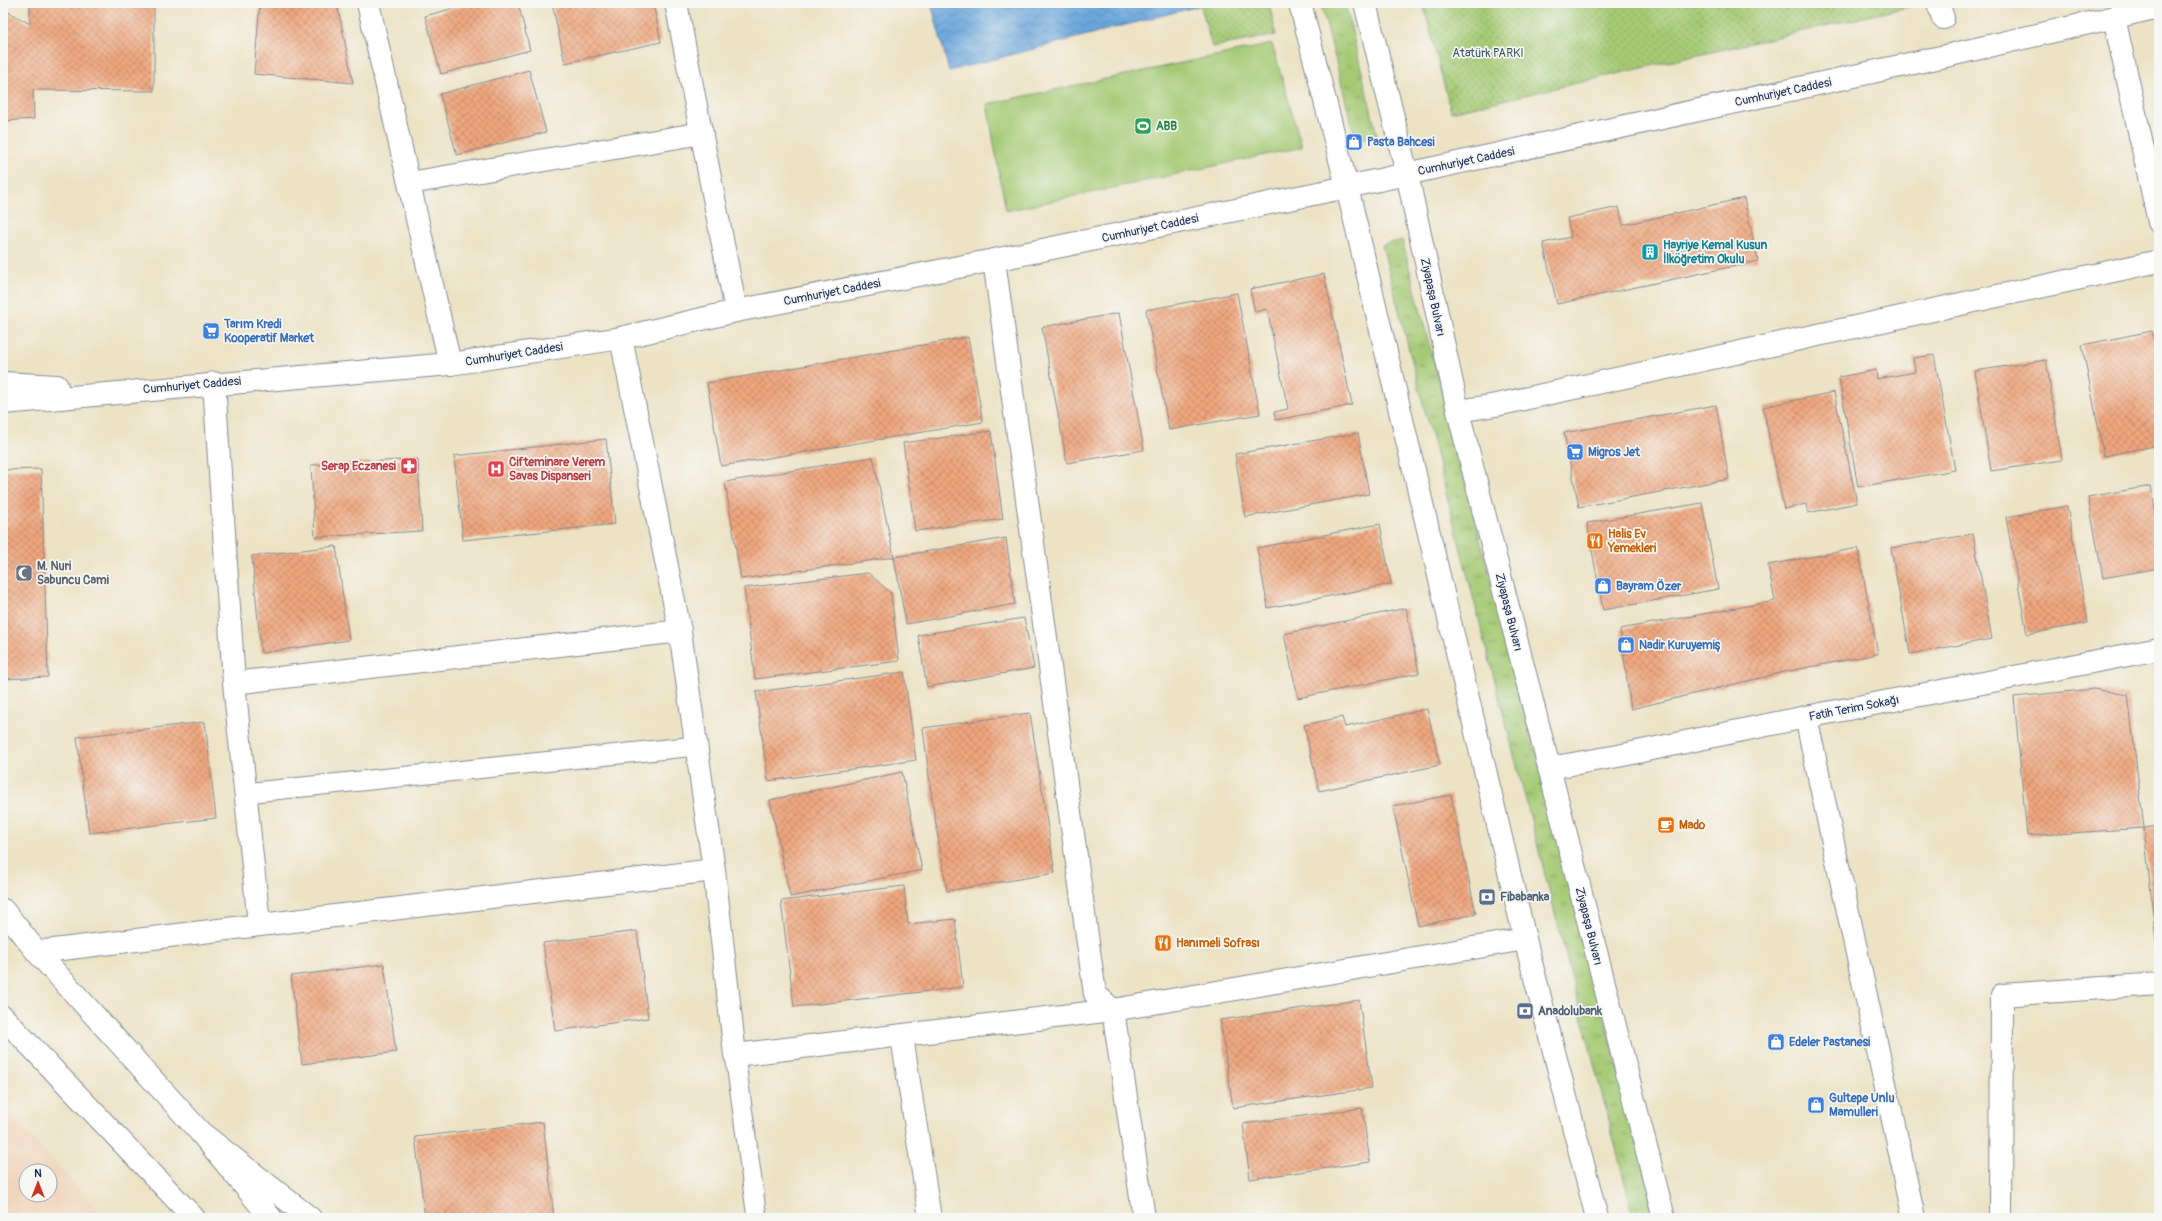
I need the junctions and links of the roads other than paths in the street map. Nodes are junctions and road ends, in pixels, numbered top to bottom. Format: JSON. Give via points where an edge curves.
{"nodes":[{"id":1,"x":368,"y":3,"type":"edge"},
{"id":2,"x":676,"y":3,"type":"edge"},
{"id":3,"x":1300,"y":3,"type":"edge"},
{"id":4,"x":1365,"y":3,"type":"edge"},
{"id":5,"x":2159,"y":7,"type":"edge"},
{"id":6,"x":2114,"y":17,"type":"junction"},
{"id":7,"x":702,"y":133,"type":"junction"},
{"id":8,"x":1407,"y":174,"type":"junction"},
{"id":9,"x":410,"y":183,"type":"junction"},
{"id":10,"x":1347,"y":187,"type":"junction"},
{"id":11,"x":2159,"y":222,"type":"edge"},
{"id":12,"x":994,"y":260,"type":"junction"},
{"id":13,"x":2159,"y":261,"type":"edge"},
{"id":14,"x":736,"y":311,"type":"junction"},
{"id":15,"x":621,"y":338,"type":"junction"},
{"id":16,"x":450,"y":364,"type":"junction"},
{"id":17,"x":3,"y":383,"type":"edge"},
{"id":18,"x":214,"y":383,"type":"junction"},
{"id":19,"x":130,"y":390,"type":"junction"},
{"id":20,"x":3,"y":403,"type":"edge"},
{"id":21,"x":1458,"y":411,"type":"junction"},
{"id":22,"x":680,"y":631,"type":"junction"},
{"id":23,"x":2159,"y":649,"type":"edge"},
{"id":24,"x":234,"y":683,"type":"junction"},
{"id":25,"x":1806,"y":717,"type":"junction"},
{"id":26,"x":696,"y":746,"type":"junction"},
{"id":27,"x":1549,"y":768,"type":"junction"},
{"id":28,"x":245,"y":794,"type":"junction"},
{"id":29,"x":714,"y":870,"type":"junction"},
{"id":30,"x":3,"y":910,"type":"edge"},
{"id":31,"x":259,"y":924,"type":"junction"},
{"id":32,"x":1525,"y":939,"type":"junction"},
{"id":33,"x":37,"y":952,"type":"junction"},
{"id":34,"x":2159,"y":984,"type":"edge"},
{"id":35,"x":1113,"y":1010,"type":"junction"},
{"id":36,"x":3,"y":1017,"type":"edge"},
{"id":37,"x":902,"y":1037,"type":"junction"},
{"id":38,"x":735,"y":1056,"type":"junction"},
{"id":39,"x":200,"y":1132,"type":"junction"},
{"id":40,"x":194,"y":1218,"type":"edge"},
{"id":41,"x":271,"y":1218,"type":"edge"},
{"id":42,"x":310,"y":1218,"type":"edge"},
{"id":43,"x":757,"y":1218,"type":"edge"},
{"id":44,"x":930,"y":1218,"type":"edge"},
{"id":45,"x":1144,"y":1218,"type":"edge"},
{"id":46,"x":1597,"y":1218,"type":"edge"},
{"id":47,"x":1664,"y":1218,"type":"edge"},
{"id":48,"x":1914,"y":1218,"type":"edge"},
{"id":49,"x":2001,"y":1218,"type":"edge"}],
"edges":[{"from":1,"to":9,"type":"main road"},
{"from":2,"to":7,"type":"main road"},
{"from":3,"to":10,"type":"main road"},
{"from":4,"to":8,"type":"main road","name":"Ziyapaşa Bulvarı"},
{"from":5,"to":6,"type":"main road","name":"Cumhuriyet Caddesi"},
{"from":6,"to":8,"type":"main road","name":"Cumhuriyet Caddesi"},
{"from":6,"to":11,"type":"main road"},
{"from":7,"to":9,"type":"main road"},
{"from":7,"to":14,"type":"main road"},
{"from":8,"to":10,"type":"main road","name":"Cumhuriyet Caddesi"},
{"from":8,"to":21,"type":"main road","name":"Ziyapaşa Bulvarı"},
{"from":9,"to":16,"type":"main road"},
{"from":10,"to":12,"type":"main road","name":"Cumhuriyet Caddesi"},
{"from":10,"to":32,"type":"main road"},
{"from":12,"to":14,"type":"main road","name":"Cumhuriyet Caddesi"},
{"from":12,"to":35,"type":"main road","via":[[1095,994]]},
{"from":13,"to":21,"type":"main road","via":[[1496,405]]},
{"from":14,"to":15,"type":"main road","name":"Cumhuriyet Caddesi"},
{"from":15,"to":16,"type":"main road","name":"Cumhuriyet Caddesi"},
{"from":15,"to":22,"type":"main road"},
{"from":16,"to":18,"type":"main road","name":"Cumhuriyet Caddesi"},
{"from":17,"to":19,"type":"main road","name":"Cumhuriyet Caddesi"},
{"from":18,"to":19,"type":"main road","name":"Cumhuriyet Caddesi"},
{"from":18,"to":24,"type":"main road"},
{"from":19,"to":20,"type":"main road","name":"Cumhuriyet Caddesi"},
{"from":21,"to":27,"type":"main road","name":"Ziyapaşa Bulvarı"},
{"from":22,"to":24,"type":"main road"},
{"from":22,"to":26,"type":"main road"},
{"from":23,"to":25,"type":"main road","name":"Fatih Terim Sokağı"},
{"from":24,"to":28,"type":"main road"},
{"from":25,"to":27,"type":"main road","name":"Fatih Terim Sokağı"},
{"from":25,"to":48,"type":"main road"},
{"from":26,"to":28,"type":"lane"},
{"from":26,"to":29,"type":"main road"},
{"from":27,"to":47,"type":"main road","name":"Ziyapaşa Bulvarı"},
{"from":28,"to":31,"type":"main road"},
{"from":29,"to":31,"type":"main road"},
{"from":29,"to":38,"type":"main road"},
{"from":30,"to":33,"type":"main road"},
{"from":31,"to":33,"type":"main road"},
{"from":32,"to":35,"type":"main road"},
{"from":32,"to":46,"type":"main road"},
{"from":33,"to":39,"type":"main road"},
{"from":34,"to":49,"type":"main road","via":[[2002,995]]},
{"from":35,"to":37,"type":"main road"},
{"from":35,"to":45,"type":"main road"},
{"from":36,"to":40,"type":"main road"},
{"from":37,"to":38,"type":"main road"},
{"from":37,"to":44,"type":"main road"},
{"from":38,"to":43,"type":"lane"},
{"from":39,"to":41,"type":"main road"},
{"from":39,"to":42,"type":"main road"}]}
